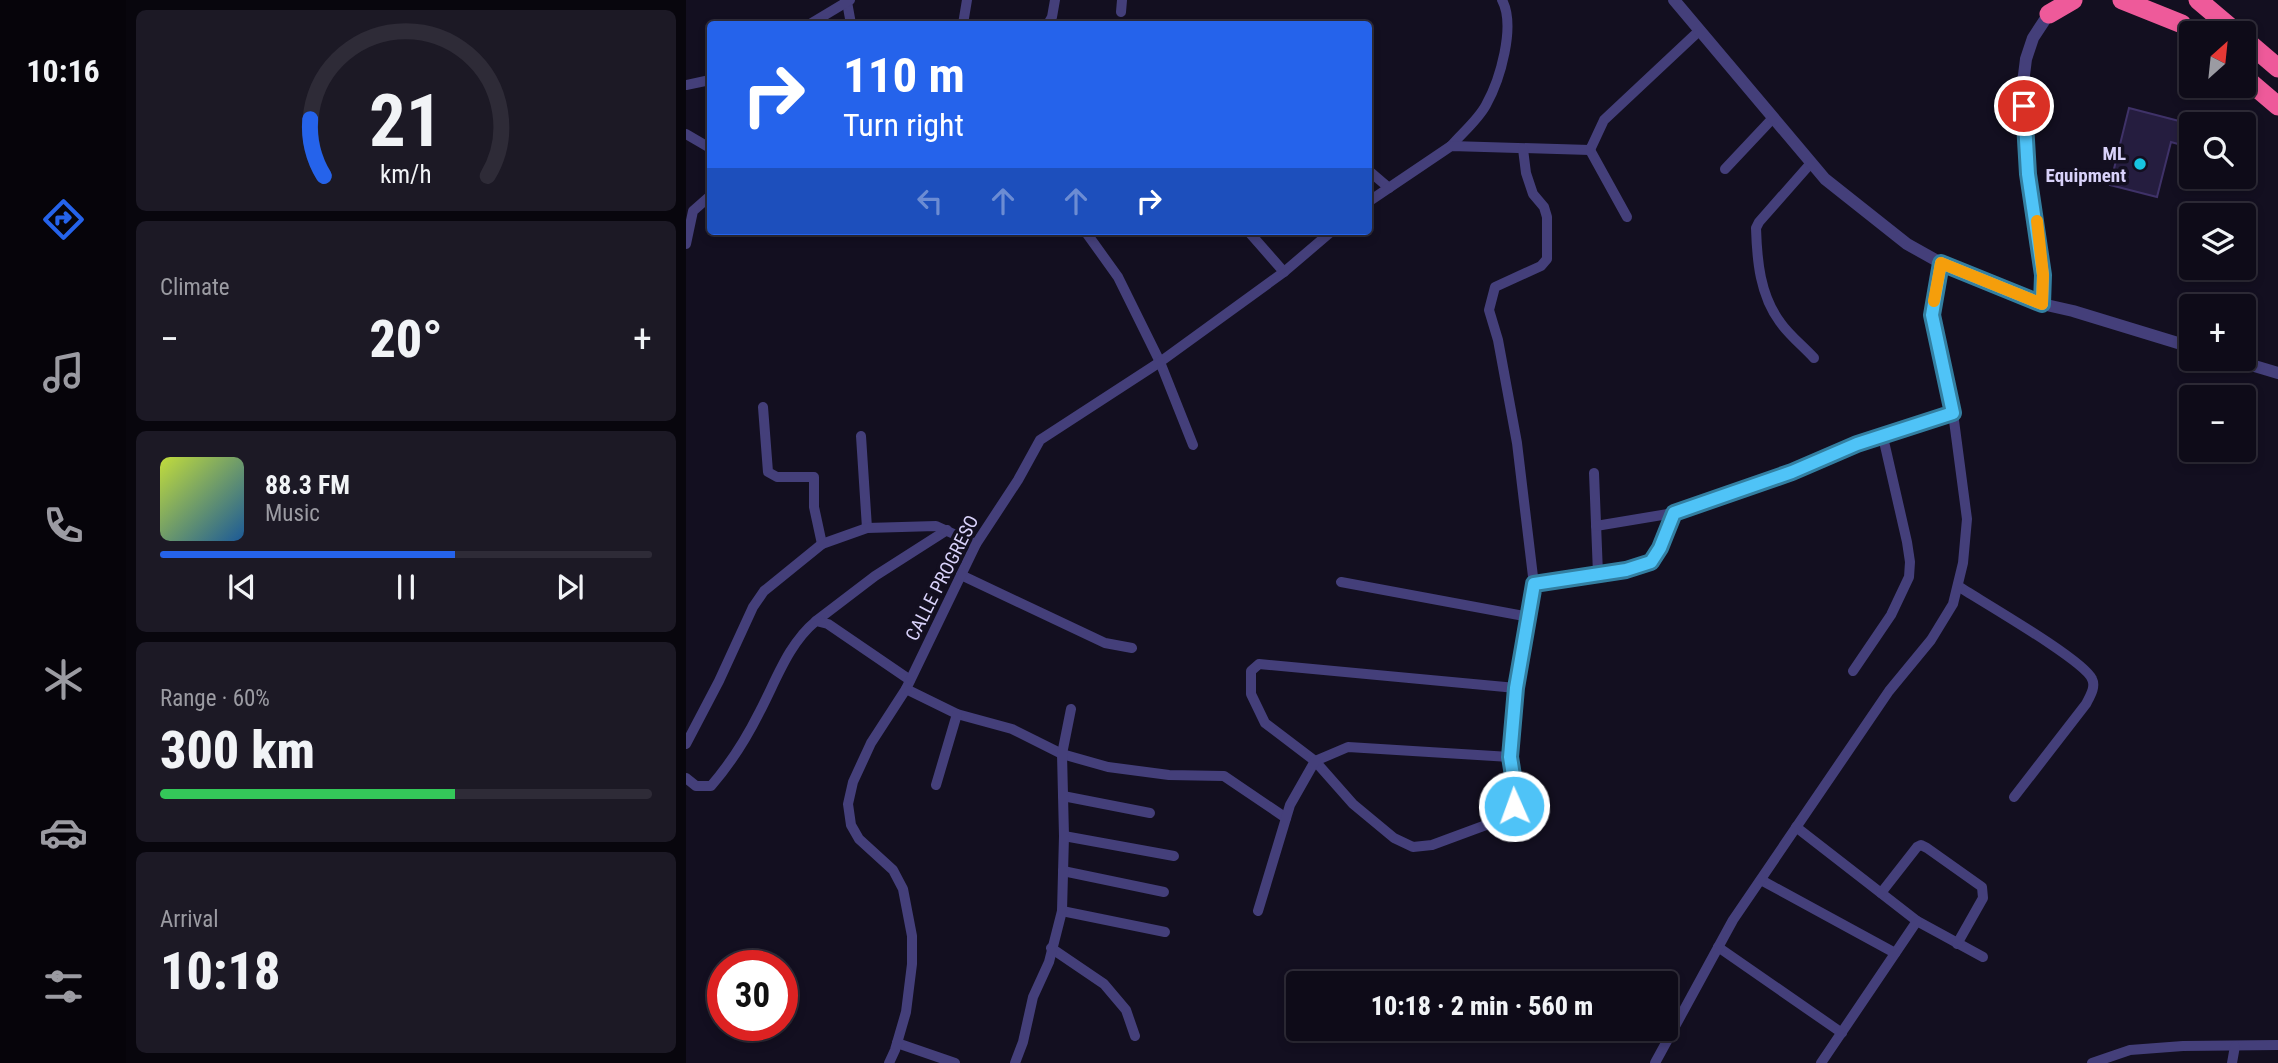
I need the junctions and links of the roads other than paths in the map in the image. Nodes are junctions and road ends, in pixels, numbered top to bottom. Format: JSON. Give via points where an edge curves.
{"nodes":[{"id":1,"x":967,"y":0,"type":"edge"},
{"id":2,"x":1055,"y":0,"type":"edge"},
{"id":3,"x":1502,"y":0,"type":"edge"},
{"id":4,"x":1674,"y":0,"type":"edge"},
{"id":5,"x":2073,"y":0,"type":"edge"},
{"id":6,"x":2122,"y":0,"type":"edge"},
{"id":7,"x":2152,"y":0,"type":"edge"},
{"id":8,"x":2198,"y":0,"type":"edge"},
{"id":9,"x":849,"y":1,"type":"edge"},
{"id":10,"x":2053,"y":5,"type":"edge"},
{"id":11,"x":815,"y":21,"type":"edge"},
{"id":12,"x":851,"y":21,"type":"edge"},
{"id":13,"x":963,"y":21,"type":"edge"},
{"id":14,"x":1050,"y":21,"type":"edge"},
{"id":15,"x":2223,"y":21,"type":"edge"},
{"id":16,"x":2179,"y":22,"type":"edge"},
{"id":17,"x":2179,"y":25,"type":"edge"},
{"id":18,"x":1700,"y":30,"type":"junction"},
{"id":19,"x":2256,"y":49,"type":"edge"},
{"id":20,"x":2278,"y":68,"type":"edge"},
{"id":21,"x":707,"y":81,"type":"edge"},
{"id":22,"x":686,"y":85,"type":"edge"},
{"id":23,"x":2256,"y":87,"type":"edge"},
{"id":24,"x":2278,"y":106,"type":"edge"},
{"id":25,"x":1773,"y":118,"type":"junction"},
{"id":26,"x":686,"y":134,"type":"edge"},
{"id":27,"x":707,"y":146,"type":"edge"},
{"id":28,"x":1451,"y":146,"type":"junction"},
{"id":29,"x":1523,"y":149,"type":"junction"},
{"id":30,"x":1590,"y":150,"type":"junction"},
{"id":31,"x":1811,"y":163,"type":"junction"},
{"id":32,"x":1725,"y":169,"type":"dead end"},
{"id":33,"x":1372,"y":173,"type":"edge"},
{"id":34,"x":1389,"y":188,"type":"junction"},
{"id":35,"x":707,"y":199,"type":"edge"},
{"id":36,"x":1372,"y":199,"type":"edge"},
{"id":37,"x":1627,"y":217,"type":"dead end"},
{"id":38,"x":1088,"y":235,"type":"edge"},
{"id":39,"x":1252,"y":235,"type":"edge"},
{"id":40,"x":1327,"y":235,"type":"edge"},
{"id":41,"x":686,"y":244,"type":"edge"},
{"id":42,"x":1941,"y":263,"type":"junction"},
{"id":43,"x":1284,"y":272,"type":"junction"},
{"id":44,"x":2042,"y":304,"type":"junction"},
{"id":45,"x":2179,"y":343,"type":"edge"},
{"id":46,"x":1814,"y":358,"type":"dead end"},
{"id":47,"x":1160,"y":362,"type":"junction"},
{"id":48,"x":2256,"y":366,"type":"edge"},
{"id":49,"x":2278,"y":373,"type":"edge"},
{"id":50,"x":763,"y":407,"type":"dead end"},
{"id":51,"x":1953,"y":413,"type":"junction"},
{"id":52,"x":861,"y":436,"type":"dead end"},
{"id":53,"x":1883,"y":437,"type":"junction"},
{"id":54,"x":1193,"y":445,"type":"dead end"},
{"id":55,"x":1594,"y":472,"type":"dead end"},
{"id":56,"x":1674,"y":513,"type":"junction"},
{"id":57,"x":1596,"y":526,"type":"junction"},
{"id":58,"x":867,"y":528,"type":"junction"},
{"id":59,"x":947,"y":530,"type":"junction"},
{"id":60,"x":822,"y":544,"type":"junction"},
{"id":61,"x":976,"y":544,"type":"junction"},
{"id":62,"x":1598,"y":574,"type":"junction"},
{"id":63,"x":961,"y":575,"type":"junction"},
{"id":64,"x":1340,"y":582,"type":"dead end"},
{"id":65,"x":1534,"y":584,"type":"junction"},
{"id":66,"x":1958,"y":586,"type":"junction"},
{"id":67,"x":1528,"y":617,"type":"junction"},
{"id":68,"x":816,"y":621,"type":"junction"},
{"id":69,"x":1132,"y":648,"type":"dead end"},
{"id":70,"x":1853,"y":671,"type":"dead end"},
{"id":71,"x":908,"y":685,"type":"junction"},
{"id":72,"x":1516,"y":688,"type":"junction"},
{"id":73,"x":1071,"y":709,"type":"dead end"},
{"id":74,"x":957,"y":713,"type":"junction"},
{"id":75,"x":686,"y":744,"type":"edge"},
{"id":76,"x":1062,"y":754,"type":"junction"},
{"id":77,"x":1510,"y":757,"type":"junction"},
{"id":78,"x":1315,"y":761,"type":"junction"},
{"id":79,"x":686,"y":778,"type":"edge"},
{"id":80,"x":936,"y":785,"type":"dead end"},
{"id":81,"x":1063,"y":796,"type":"junction"},
{"id":82,"x":2014,"y":797,"type":"dead end"},
{"id":83,"x":1150,"y":813,"type":"dead end"},
{"id":84,"x":1286,"y":818,"type":"junction"},
{"id":85,"x":1796,"y":827,"type":"junction"},
{"id":86,"x":1064,"y":836,"type":"junction"},
{"id":87,"x":1174,"y":856,"type":"dead end"},
{"id":88,"x":1063,"y":871,"type":"junction"},
{"id":89,"x":1760,"y":880,"type":"junction"},
{"id":90,"x":1164,"y":892,"type":"dead end"},
{"id":91,"x":1881,"y":893,"type":"junction"},
{"id":92,"x":1062,"y":911,"type":"junction"},
{"id":93,"x":1258,"y":911,"type":"dead end"},
{"id":94,"x":1917,"y":921,"type":"junction"},
{"id":95,"x":1165,"y":932,"type":"dead end"},
{"id":96,"x":1957,"y":944,"type":"junction"},
{"id":97,"x":1718,"y":947,"type":"junction"},
{"id":98,"x":1051,"y":948,"type":"junction"},
{"id":99,"x":1895,"y":953,"type":"junction"},
{"id":100,"x":1983,"y":957,"type":"dead end"},
{"id":101,"x":1842,"y":1032,"type":"junction"},
{"id":102,"x":1135,"y":1036,"type":"dead end"},
{"id":103,"x":897,"y":1043,"type":"junction"},
{"id":104,"x":2278,"y":1045,"type":"edge"},
{"id":105,"x":2235,"y":1046,"type":"junction"},
{"id":106,"x":889,"y":1063,"type":"edge"},
{"id":107,"x":956,"y":1063,"type":"edge"},
{"id":108,"x":1015,"y":1063,"type":"edge"},
{"id":109,"x":1655,"y":1063,"type":"edge"},
{"id":110,"x":1821,"y":1063,"type":"edge"},
{"id":111,"x":2092,"y":1063,"type":"edge"},
{"id":112,"x":2232,"y":1063,"type":"edge"}],
"edges":[{"from":1,"to":13,"type":"street"},
{"from":2,"to":14,"type":"street"},
{"from":3,"to":28,"type":"street","via":[[1507,24],[1498,79],[1485,107]]},
{"from":4,"to":18,"type":"street"},
{"from":5,"to":10,"type":"highway"},
{"from":6,"to":17,"type":"highway"},
{"from":7,"to":16,"type":"highway"},
{"from":8,"to":15,"type":"highway"},
{"from":9,"to":11,"type":"street"},
{"from":9,"to":12,"type":"street"},
{"from":10,"to":44,"type":"street","via":[[2033,38],[2023,83]]},
{"from":18,"to":25,"type":"street"},
{"from":18,"to":30,"type":"street","via":[[1604,120]]},
{"from":19,"to":20,"type":"highway"},
{"from":21,"to":22,"type":"street"},
{"from":23,"to":24,"type":"highway"},
{"from":25,"to":31,"type":"street"},
{"from":25,"to":32,"type":"street"},
{"from":26,"to":27,"type":"street"},
{"from":28,"to":29,"type":"street"},
{"from":28,"to":34,"type":"street"},
{"from":29,"to":30,"type":"street"},
{"from":29,"to":65,"type":"street","via":[[1533,194],[1547,217],[1548,259],[1495,287],[1489,310],[1517,443]]},
{"from":30,"to":37,"type":"street"},
{"from":31,"to":42,"type":"street","via":[[1907,244]]},
{"from":31,"to":46,"type":"street","via":[[1756,228],[1761,284],[1767,300],[1780,322]]},
{"from":33,"to":34,"type":"street"},
{"from":34,"to":36,"type":"street"},
{"from":35,"to":41,"type":"street","via":[[693,211]]},
{"from":38,"to":47,"type":"street","via":[[1118,277]]},
{"from":39,"to":43,"type":"street"},
{"from":40,"to":43,"type":"street","name":"CALLE PROGRESO"},
{"from":42,"to":44,"type":"street"},
{"from":42,"to":51,"type":"street","via":[[1932,315]]},
{"from":43,"to":47,"type":"street","name":"CALLE PROGRESO"},
{"from":44,"to":45,"type":"street"},
{"from":47,"to":54,"type":"street"},
{"from":47,"to":61,"type":"street","name":"CALLE PROGRESO","via":[[1040,440]]},
{"from":48,"to":49,"type":"street"},
{"from":50,"to":60,"type":"street","via":[[768,472],[777,478],[814,477],[814,507]]},
{"from":51,"to":53,"type":"street"},
{"from":51,"to":66,"type":"street","via":[[1967,519]]},
{"from":52,"to":58,"type":"street"},
{"from":53,"to":56,"type":"street"},
{"from":53,"to":70,"type":"street","via":[[1907,542],[1909,577],[1891,615]]},
{"from":55,"to":57,"type":"street"},
{"from":56,"to":57,"type":"street"},
{"from":56,"to":62,"type":"street","via":[[1651,562]]},
{"from":57,"to":62,"type":"street"},
{"from":58,"to":59,"type":"street","via":[[936,526]]},
{"from":58,"to":60,"type":"street"},
{"from":59,"to":61,"type":"street"},
{"from":59,"to":68,"type":"street"},
{"from":60,"to":75,"type":"street","via":[[764,591],[753,607]]},
{"from":61,"to":63,"type":"street","name":"CALLE PROGRESO"},
{"from":62,"to":65,"type":"street"},
{"from":63,"to":69,"type":"street","via":[[1105,643]]},
{"from":63,"to":71,"type":"street","name":"CALLE PROGRESO"},
{"from":64,"to":67,"type":"street"},
{"from":65,"to":67,"type":"street"},
{"from":66,"to":82,"type":"street","via":[[2062,652],[2094,681],[2086,704]]},
{"from":66,"to":85,"type":"street","via":[[1953,604],[1931,640],[1889,691]]},
{"from":67,"to":72,"type":"street"},
{"from":68,"to":71,"type":"street","via":[[828,624]]},
{"from":68,"to":79,"type":"street","via":[[789,652],[728,767],[711,786],[696,786]]},
{"from":71,"to":74,"type":"street"},
{"from":71,"to":103,"type":"street","name":"CALLE PROGRESO","via":[[871,743],[848,804],[859,839],[893,870],[903,890],[912,964]]},
{"from":72,"to":77,"type":"street"},
{"from":72,"to":78,"type":"street","via":[[1259,664],[1251,671],[1251,694],[1265,723]]},
{"from":73,"to":76,"type":"street"},
{"from":74,"to":76,"type":"street","via":[[1012,729]]},
{"from":74,"to":80,"type":"street"},
{"from":76,"to":81,"type":"street"},
{"from":76,"to":84,"type":"street","via":[[1108,767],[1224,776]]},
{"from":77,"to":78,"type":"street","via":[[1348,747]]},
{"from":77,"to":78,"type":"street","via":[[1516,794],[1505,818],[1433,845],[1413,847],[1394,838],[1353,804]]},
{"from":78,"to":84,"type":"street"},
{"from":81,"to":83,"type":"street"},
{"from":81,"to":86,"type":"street"},
{"from":84,"to":93,"type":"street"},
{"from":85,"to":89,"type":"street"},
{"from":85,"to":91,"type":"street"},
{"from":86,"to":87,"type":"street"},
{"from":86,"to":88,"type":"street"},
{"from":88,"to":90,"type":"street"},
{"from":88,"to":92,"type":"street"},
{"from":89,"to":97,"type":"street"},
{"from":89,"to":99,"type":"street"},
{"from":91,"to":94,"type":"street"},
{"from":91,"to":96,"type":"street","via":[[1917,847],[1927,848],[1982,887],[1983,898]]},
{"from":92,"to":95,"type":"street"},
{"from":92,"to":98,"type":"street"},
{"from":94,"to":96,"type":"street"},
{"from":94,"to":99,"type":"street"},
{"from":96,"to":100,"type":"street"},
{"from":97,"to":101,"type":"street"},
{"from":97,"to":109,"type":"street"},
{"from":98,"to":102,"type":"street","via":[[1104,985],[1126,1010]]},
{"from":98,"to":108,"type":"street"},
{"from":99,"to":101,"type":"street"},
{"from":101,"to":110,"type":"street"},
{"from":103,"to":106,"type":"street","name":"CALLE PROGRESO"},
{"from":103,"to":107,"type":"street"},
{"from":104,"to":105,"type":"street"},
{"from":105,"to":111,"type":"street","via":[[2130,1049]]},
{"from":105,"to":112,"type":"street"}]}
